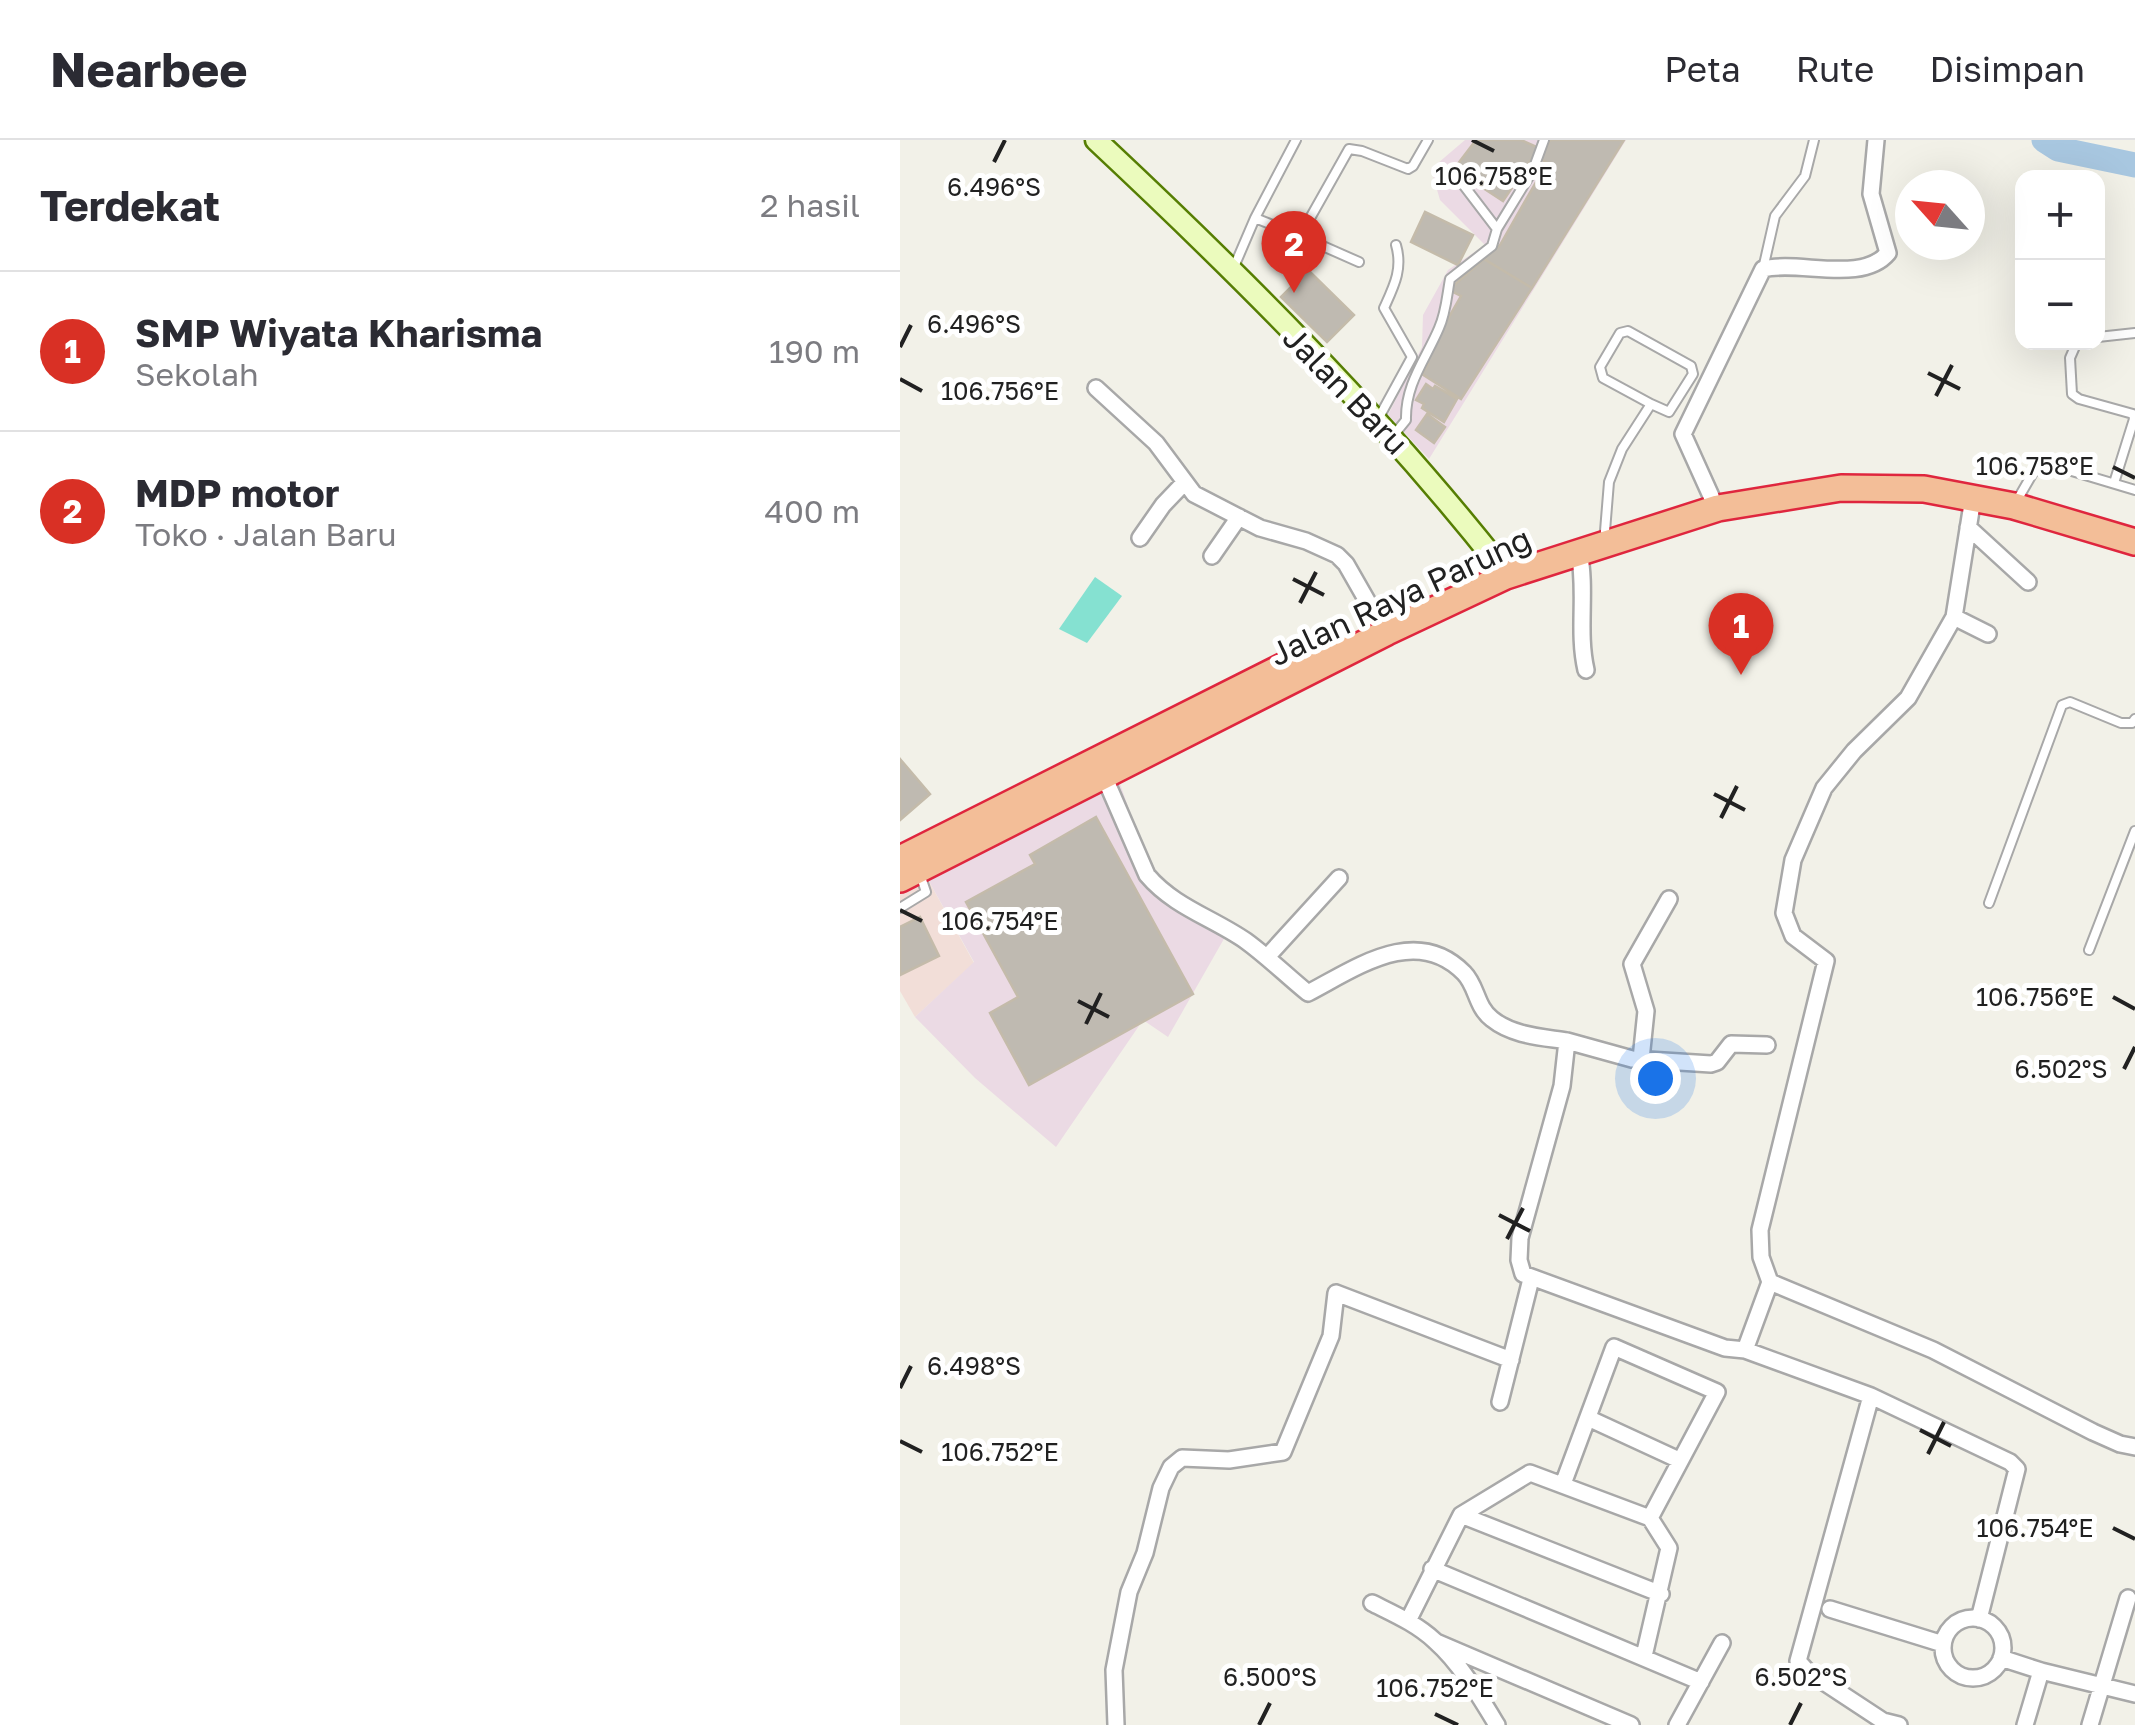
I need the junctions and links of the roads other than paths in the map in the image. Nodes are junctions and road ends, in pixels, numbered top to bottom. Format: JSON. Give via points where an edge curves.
{"nodes":[{"id":1,"x":1296,"y":140,"type":"edge"},
{"id":2,"x":1428,"y":140,"type":"edge"},
{"id":3,"x":1544,"y":140,"type":"edge"},
{"id":4,"x":1814,"y":140,"type":"edge"},
{"id":5,"x":1876,"y":140,"type":"edge"},
{"id":6,"x":1103,"y":143,"type":"edge"},
{"id":7,"x":1456,"y":174,"type":"dead end"},
{"id":8,"x":1254,"y":218,"type":"junction"},
{"id":9,"x":1498,"y":229,"type":"junction"},
{"id":10,"x":1300,"y":236,"type":"junction"},
{"id":11,"x":1396,"y":245,"type":"dead end"},
{"id":12,"x":1359,"y":262,"type":"dead end"},
{"id":13,"x":1763,"y":269,"type":"junction"},
{"id":14,"x":1233,"y":271,"type":"junction"},
{"id":15,"x":2135,"y":333,"type":"edge"},
{"id":16,"x":2105,"y":336,"type":"edge"},
{"id":17,"x":2073,"y":350,"type":"edge"},
{"id":18,"x":1096,"y":388,"type":"dead end"},
{"id":19,"x":1651,"y":404,"type":"junction"},
{"id":20,"x":2135,"y":419,"type":"edge"},
{"id":21,"x":1377,"y":421,"type":"junction"},
{"id":22,"x":1393,"y":436,"type":"junction"},
{"id":23,"x":2114,"y":483,"type":"junction"},
{"id":24,"x":1184,"y":484,"type":"junction"},
{"id":25,"x":2135,"y":490,"type":"edge"},
{"id":26,"x":1711,"y":496,"type":"junction"},
{"id":27,"x":2019,"y":497,"type":"junction"},
{"id":28,"x":1973,"y":498,"type":"junction"},
{"id":29,"x":1239,"y":518,"type":"junction"},
{"id":30,"x":1968,"y":528,"type":"junction"},
{"id":31,"x":1605,"y":531,"type":"junction"},
{"id":32,"x":2135,"y":531,"type":"edge"},
{"id":33,"x":1140,"y":538,"type":"dead end"},
{"id":34,"x":2135,"y":542,"type":"edge"},
{"id":35,"x":1579,"y":552,"type":"junction"},
{"id":36,"x":1212,"y":556,"type":"dead end"},
{"id":37,"x":1500,"y":566,"type":"junction"},
{"id":38,"x":2028,"y":582,"type":"dead end"},
{"id":39,"x":1954,"y":618,"type":"junction"},
{"id":40,"x":1378,"y":620,"type":"junction"},
{"id":41,"x":1988,"y":634,"type":"dead end"},
{"id":42,"x":1586,"y":670,"type":"dead end"},
{"id":43,"x":2135,"y":719,"type":"edge"},
{"id":44,"x":1104,"y":776,"type":"junction"},
{"id":45,"x":2135,"y":830,"type":"edge"},
{"id":46,"x":906,"y":869,"type":"edge"},
{"id":47,"x":1339,"y":878,"type":"dead end"},
{"id":48,"x":1668,"y":899,"type":"dead end"},
{"id":49,"x":1990,"y":903,"type":"dead end"},
{"id":50,"x":900,"y":908,"type":"edge"},
{"id":51,"x":2089,"y":950,"type":"dead end"},
{"id":52,"x":1267,"y":957,"type":"junction"},
{"id":53,"x":1567,"y":1041,"type":"junction"},
{"id":54,"x":1767,"y":1045,"type":"dead end"},
{"id":55,"x":1641,"y":1059,"type":"junction"},
{"id":56,"x":1531,"y":1279,"type":"junction"},
{"id":57,"x":1770,"y":1282,"type":"junction"},
{"id":58,"x":1618,"y":1328,"type":"dead end"},
{"id":59,"x":1614,"y":1347,"type":"junction"},
{"id":60,"x":1746,"y":1350,"type":"junction"},
{"id":61,"x":1511,"y":1360,"type":"junction"},
{"id":62,"x":1871,"y":1396,"type":"junction"},
{"id":63,"x":1500,"y":1402,"type":"dead end"},
{"id":64,"x":1588,"y":1418,"type":"junction"},
{"id":65,"x":2135,"y":1447,"type":"edge"},
{"id":66,"x":1679,"y":1460,"type":"junction"},
{"id":67,"x":1563,"y":1484,"type":"junction"},
{"id":68,"x":1461,"y":1515,"type":"junction"},
{"id":69,"x":1650,"y":1518,"type":"junction"},
{"id":70,"x":1432,"y":1569,"type":"junction"},
{"id":71,"x":1661,"y":1594,"type":"junction"},
{"id":72,"x":2128,"y":1598,"type":"dead end"},
{"id":73,"x":1372,"y":1604,"type":"dead end"},
{"id":74,"x":1830,"y":1609,"type":"dead end"},
{"id":75,"x":1979,"y":1619,"type":"junction"},
{"id":76,"x":1408,"y":1622,"type":"junction"},
{"id":77,"x":1436,"y":1642,"type":"junction"},
{"id":78,"x":1722,"y":1644,"type":"dead end"},
{"id":79,"x":1943,"y":1644,"type":"junction"},
{"id":80,"x":1644,"y":1656,"type":"junction"},
{"id":81,"x":2001,"y":1658,"type":"junction"},
{"id":82,"x":2041,"y":1671,"type":"junction"},
{"id":83,"x":1701,"y":1682,"type":"junction"},
{"id":84,"x":2100,"y":1686,"type":"junction"},
{"id":85,"x":2135,"y":1694,"type":"edge"},
{"id":86,"x":1116,"y":1725,"type":"edge"},
{"id":87,"x":1497,"y":1725,"type":"edge"},
{"id":88,"x":1632,"y":1725,"type":"edge"},
{"id":89,"x":1677,"y":1725,"type":"edge"},
{"id":90,"x":1899,"y":1725,"type":"edge"},
{"id":91,"x":2025,"y":1725,"type":"edge"},
{"id":92,"x":2090,"y":1725,"type":"edge"}],
"edges":[{"from":1,"to":8,"type":"lane"},
{"from":2,"to":10,"type":"lane","via":[[1408,169],[1349,149]]},
{"from":3,"to":9,"type":"lane"},
{"from":4,"to":13,"type":"lane","via":[[1805,176],[1775,216]]},
{"from":5,"to":13,"type":"street","via":[[1871,194],[1888,253],[1882,260],[1840,269]]},
{"from":6,"to":14,"type":"main road","name":"Jalan Baru"},
{"from":7,"to":9,"type":"lane"},
{"from":8,"to":10,"type":"lane"},
{"from":8,"to":14,"type":"lane"},
{"from":9,"to":22,"type":"lane","via":[[1492,246],[1450,279],[1441,324],[1405,401],[1406,420]]},
{"from":10,"to":12,"type":"lane"},
{"from":11,"to":21,"type":"lane","via":[[1398,278],[1384,308],[1412,357]]},
{"from":13,"to":26,"type":"street","via":[[1683,434]]},
{"from":14,"to":21,"type":"main road","name":"Jalan Baru"},
{"from":15,"to":16,"type":"lane"},
{"from":17,"to":20,"type":"lane","via":[[2072,394]]},
{"from":18,"to":24,"type":"street","via":[[1156,443]]},
{"from":19,"to":19,"type":"lane","via":[[1669,412],[1693,374],[1691,366],[1628,331],[1620,334],[1600,367],[1603,378]]},
{"from":19,"to":31,"type":"lane","via":[[1609,482]]},
{"from":20,"to":23,"type":"lane"},
{"from":21,"to":22,"type":"main road","name":"Jalan Baru"},
{"from":22,"to":37,"type":"main road","name":"Jalan Baru"},
{"from":23,"to":25,"type":"lane"},
{"from":23,"to":27,"type":"lane","via":[[2045,463]]},
{"from":24,"to":29,"type":"street"},
{"from":24,"to":33,"type":"street"},
{"from":26,"to":27,"type":"highway","name":"Jalan Raya Parung","via":[[1847,474],[1926,476]]},
{"from":26,"to":31,"type":"highway","name":"Jalan Raya Parung"},
{"from":27,"to":32,"type":"highway","name":"Jalan Raya Parung"},
{"from":28,"to":30,"type":"street"},
{"from":28,"to":34,"type":"highway","name":"Jalan Raya Parung"},
{"from":28,"to":35,"type":"highway","name":"Jalan Raya Parung","via":[[1924,488],[1842,488],[1718,508]]},
{"from":29,"to":36,"type":"street"},
{"from":29,"to":40,"type":"street","via":[[1337,556]]},
{"from":30,"to":38,"type":"street"},
{"from":30,"to":39,"type":"street"},
{"from":31,"to":37,"type":"highway","name":"Jalan Raya Parung"},
{"from":35,"to":42,"type":"street"},
{"from":35,"to":44,"type":"highway","name":"Jalan Raya Parung","via":[[1506,576],[1387,632]]},
{"from":37,"to":40,"type":"highway","name":"Jalan Raya Parung"},
{"from":39,"to":41,"type":"street"},
{"from":39,"to":57,"type":"street","via":[[1908,698],[1824,788],[1792,860],[1784,913],[1794,936],[1826,961],[1760,1230]]},
{"from":40,"to":46,"type":"highway","name":"Jalan Raya Parung"},
{"from":43,"to":49,"type":"lane","via":[[2122,723],[2070,702],[2062,705]]},
{"from":44,"to":46,"type":"highway","name":"Jalan Raya Parung"},
{"from":44,"to":52,"type":"street","via":[[1157,887]]},
{"from":45,"to":51,"type":"lane"},
{"from":46,"to":50,"type":"lane","via":[[926,892]]},
{"from":47,"to":52,"type":"street"},
{"from":48,"to":55,"type":"street","via":[[1632,964],[1646,1011]]},
{"from":52,"to":53,"type":"street","via":[[1308,992],[1378,956],[1412,948],[1467,975],[1493,1020],[1517,1033]]},
{"from":53,"to":55,"type":"street"},
{"from":53,"to":56,"type":"street","via":[[1562,1086],[1520,1238],[1520,1267]]},
{"from":54,"to":55,"type":"street","via":[[1731,1044],[1711,1064]]},
{"from":56,"to":60,"type":"street"},
{"from":56,"to":61,"type":"street"},
{"from":57,"to":60,"type":"street"},
{"from":57,"to":65,"type":"street"},
{"from":58,"to":59,"type":"street"},
{"from":59,"to":64,"type":"street"},
{"from":59,"to":66,"type":"street","via":[[1717,1392]]},
{"from":60,"to":62,"type":"street"},
{"from":61,"to":63,"type":"street"},
{"from":61,"to":86,"type":"street","via":[[1336,1293],[1331,1336],[1283,1452],[1182,1458],[1171,1467],[1128,1592],[1114,1670]]},
{"from":62,"to":75,"type":"street","via":[[2016,1469]]},
{"from":62,"to":90,"type":"street","via":[[1798,1661],[1883,1721]]},
{"from":64,"to":66,"type":"street"},
{"from":64,"to":67,"type":"street"},
{"from":66,"to":69,"type":"street"},
{"from":67,"to":68,"type":"street","via":[[1530,1473]]},
{"from":67,"to":69,"type":"street"},
{"from":68,"to":70,"type":"street"},
{"from":68,"to":71,"type":"street"},
{"from":69,"to":71,"type":"street","via":[[1670,1548]]},
{"from":70,"to":76,"type":"street"},
{"from":70,"to":80,"type":"street"},
{"from":71,"to":80,"type":"street"},
{"from":72,"to":84,"type":"street"},
{"from":73,"to":76,"type":"street"},
{"from":74,"to":79,"type":"street"},
{"from":75,"to":79,"type":"street","via":[[1952,1627]]},
{"from":75,"to":81,"type":"street","via":[[2001,1638]]},
{"from":76,"to":77,"type":"street"},
{"from":77,"to":87,"type":"street"},
{"from":77,"to":88,"type":"street"},
{"from":78,"to":83,"type":"street"},
{"from":79,"to":81,"type":"street","via":[[1952,1670],[1970,1678],[1989,1674]]},
{"from":80,"to":83,"type":"street"},
{"from":81,"to":82,"type":"street"},
{"from":82,"to":84,"type":"street"},
{"from":82,"to":91,"type":"street"},
{"from":83,"to":89,"type":"street"},
{"from":84,"to":85,"type":"street"},
{"from":84,"to":92,"type":"street"}]}
